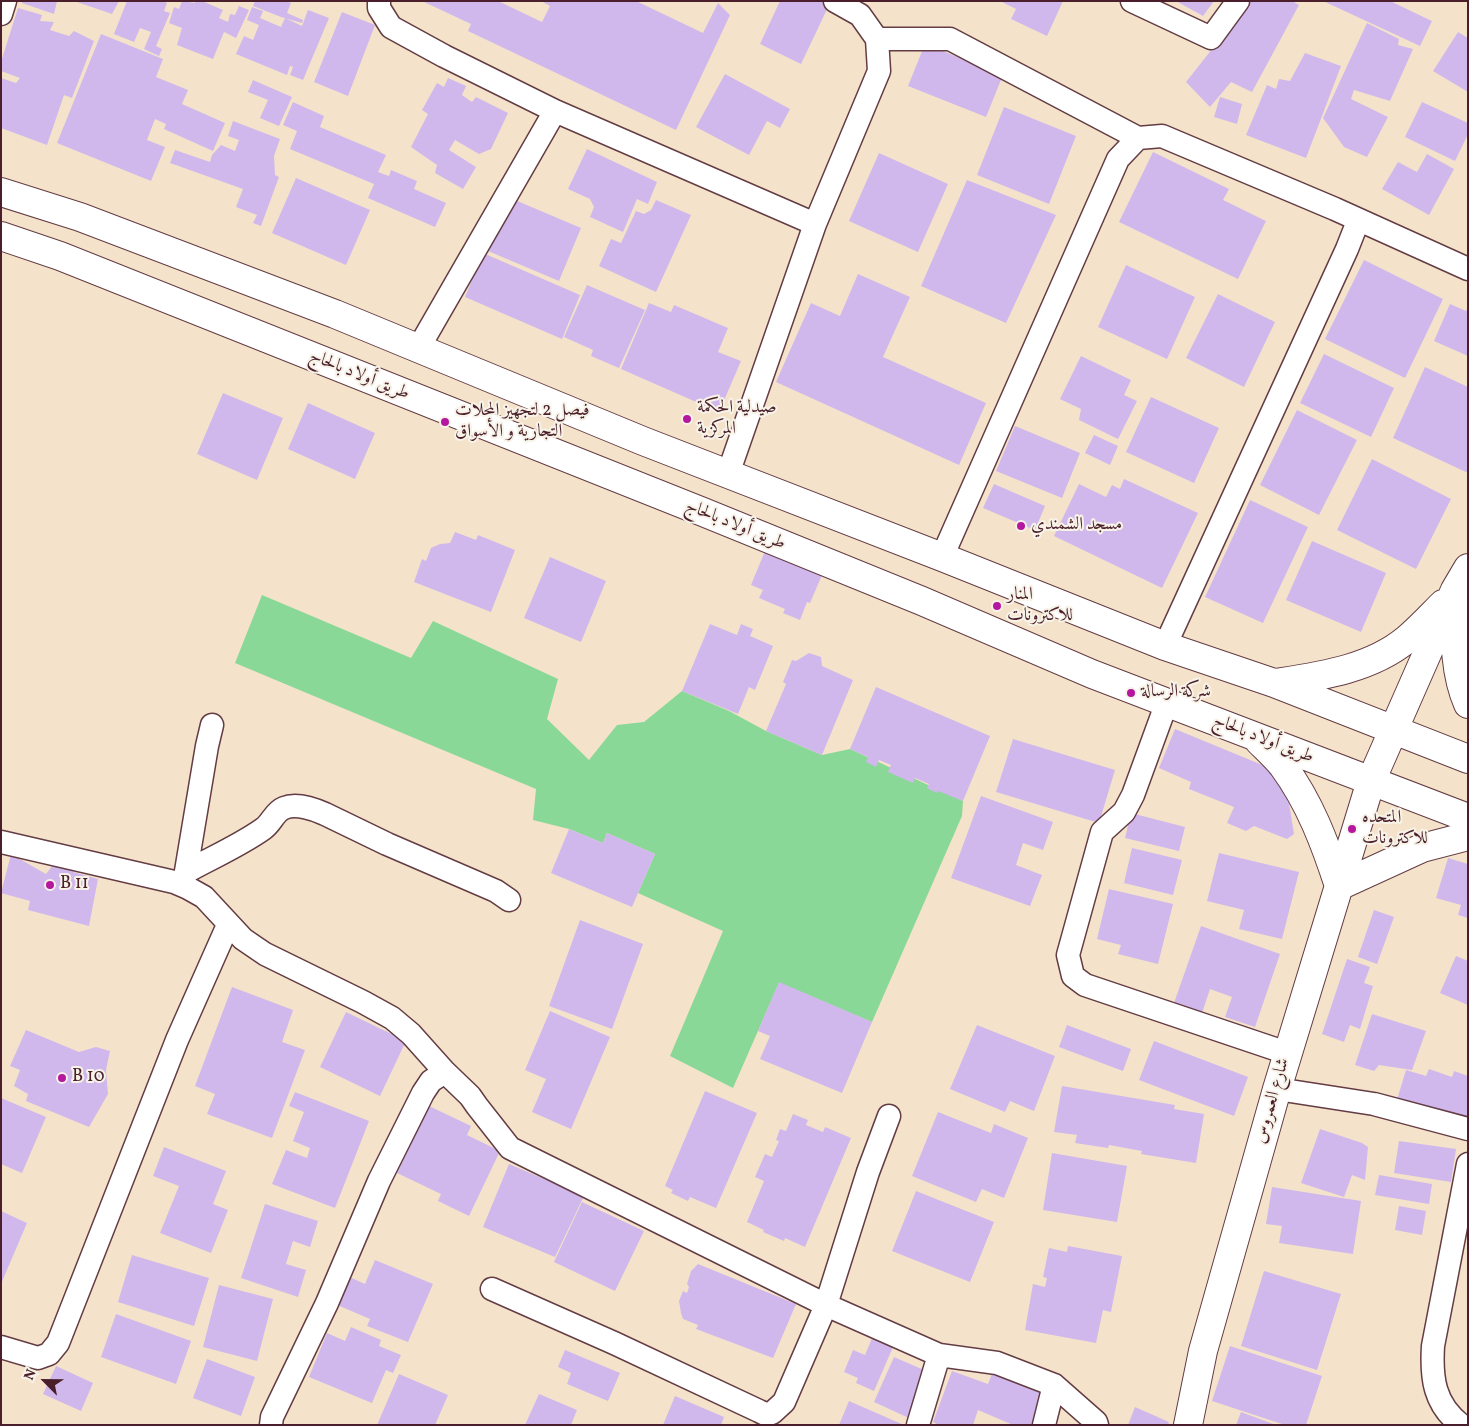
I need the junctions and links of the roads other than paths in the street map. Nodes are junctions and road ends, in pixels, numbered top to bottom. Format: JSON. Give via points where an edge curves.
{"nodes":[{"id":1,"x":5,"y":1,"type":"edge"},
{"id":2,"x":379,"y":1,"type":"edge"},
{"id":3,"x":835,"y":1,"type":"edge"},
{"id":4,"x":1132,"y":1,"type":"edge"},
{"id":5,"x":1238,"y":1,"type":"edge"},
{"id":6,"x":1,"y":14,"type":"edge"},
{"id":7,"x":876,"y":39,"type":"junction"},
{"id":8,"x":555,"y":111,"type":"junction"},
{"id":9,"x":1138,"y":138,"type":"junction"},
{"id":10,"x":1,"y":192,"type":"edge"},
{"id":11,"x":1358,"y":221,"type":"junction"},
{"id":12,"x":815,"y":224,"type":"junction"},
{"id":13,"x":1,"y":236,"type":"edge"},
{"id":14,"x":1468,"y":269,"type":"edge"},
{"id":15,"x":418,"y":349,"type":"junction"},
{"id":16,"x":728,"y":474,"type":"junction"},
{"id":17,"x":942,"y":557,"type":"junction"},
{"id":18,"x":1462,"y":579,"type":"edge"},
{"id":19,"x":1165,"y":646,"type":"junction"},
{"id":20,"x":1274,"y":683,"type":"junction"},
{"id":21,"x":1166,"y":702,"type":"junction"},
{"id":22,"x":1468,"y":704,"type":"edge"},
{"id":23,"x":212,"y":725,"type":"dead end"},
{"id":24,"x":1394,"y":729,"type":"junction"},
{"id":25,"x":1255,"y":737,"type":"junction"},
{"id":26,"x":1468,"y":759,"type":"edge"},
{"id":27,"x":1371,"y":781,"type":"junction"},
{"id":28,"x":1468,"y":818,"type":"edge"},
{"id":29,"x":1468,"y":836,"type":"edge"},
{"id":30,"x":1,"y":842,"type":"edge"},
{"id":31,"x":184,"y":879,"type":"junction"},
{"id":32,"x":1339,"y":886,"type":"junction"},
{"id":33,"x":509,"y":900,"type":"dead end"},
{"id":34,"x":228,"y":925,"type":"junction"},
{"id":35,"x":1287,"y":1053,"type":"junction"},
{"id":36,"x":445,"y":1072,"type":"junction"},
{"id":37,"x":1276,"y":1089,"type":"junction"},
{"id":38,"x":889,"y":1116,"type":"dead end"},
{"id":39,"x":1468,"y":1129,"type":"edge"},
{"id":40,"x":1468,"y":1164,"type":"edge"},
{"id":41,"x":492,"y":1289,"type":"dead end"},
{"id":42,"x":826,"y":1305,"type":"junction"},
{"id":43,"x":1,"y":1347,"type":"edge"},
{"id":44,"x":939,"y":1355,"type":"junction"},
{"id":45,"x":1054,"y":1386,"type":"junction"},
{"id":46,"x":272,"y":1425,"type":"edge"},
{"id":47,"x":918,"y":1425,"type":"edge"},
{"id":48,"x":1044,"y":1425,"type":"edge"},
{"id":49,"x":1098,"y":1425,"type":"edge"},
{"id":50,"x":1188,"y":1425,"type":"edge"},
{"id":51,"x":1461,"y":1425,"type":"edge"}],
"edges":[{"from":1,"to":6,"type":"street"},
{"from":2,"to":8,"type":"street","via":[[379,8],[391,27]]},
{"from":3,"to":7,"type":"street","via":[[860,15]]},
{"from":4,"to":5,"type":"street","via":[[1211,38]]},
{"from":7,"to":9,"type":"street","via":[[950,39]]},
{"from":7,"to":12,"type":"street","via":[[879,71]]},
{"from":8,"to":12,"type":"street"},
{"from":8,"to":15,"type":"street"},
{"from":9,"to":11,"type":"street","via":[[1162,136]]},
{"from":9,"to":17,"type":"street","via":[[1118,159]]},
{"from":10,"to":15,"type":"main road","via":[[80,217]]},
{"from":11,"to":14,"type":"street"},
{"from":11,"to":19,"type":"street"},
{"from":12,"to":16,"type":"street"},
{"from":13,"to":21,"type":"main road","name":"طريق أولاد بالحاج","via":[[60,256],[694,509]]},
{"from":15,"to":16,"type":"main road"},
{"from":16,"to":17,"type":"main road"},
{"from":17,"to":19,"type":"main road"},
{"from":18,"to":20,"type":"main road","via":[[1432,616],[1406,640],[1383,654],[1346,670]]},
{"from":18,"to":22,"type":"main road","via":[[1455,639],[1459,678]]},
{"from":18,"to":24,"type":"main road","name":"شارع العمروس"},
{"from":19,"to":20,"type":"main road"},
{"from":20,"to":24,"type":"main road"},
{"from":21,"to":25,"type":"main road","name":"طريق أولاد بالحاج"},
{"from":21,"to":35,"type":"street","via":[[1133,795],[1124,812],[1102,832],[1068,955],[1073,976],[1086,985]]},
{"from":23,"to":31,"type":"street"},
{"from":24,"to":26,"type":"main road"},
{"from":24,"to":27,"type":"main road","name":"شارع العمروس"},
{"from":25,"to":27,"type":"main road","name":"طريق أولاد بالحاج"},
{"from":25,"to":32,"type":"main road","via":[[1282,765],[1302,796],[1322,835]]},
{"from":27,"to":28,"type":"main road","name":"طريق أولاد بالحاج"},
{"from":27,"to":32,"type":"main road","name":"شارع العمروس"},
{"from":29,"to":32,"type":"main road","via":[[1422,848]]},
{"from":30,"to":31,"type":"street","via":[[174,882]]},
{"from":31,"to":33,"type":"street","via":[[265,828],[285,807],[302,807],[325,814]]},
{"from":31,"to":34,"type":"street"},
{"from":32,"to":35,"type":"main road","name":"شارع العمروس"},
{"from":34,"to":36,"type":"street","via":[[265,954],[392,1018]]},
{"from":34,"to":43,"type":"street","via":[[177,1040],[58,1343],[49,1354],[38,1358]]},
{"from":35,"to":37,"type":"main road","name":"شارع العمروس"},
{"from":36,"to":42,"type":"street","via":[[470,1096],[510,1148]]},
{"from":36,"to":46,"type":"street","via":[[431,1081],[423,1093],[379,1181],[327,1303],[272,1417]]},
{"from":37,"to":39,"type":"street","via":[[1374,1104]]},
{"from":37,"to":50,"type":"main road","name":"شارع العمروس","via":[[1203,1351]]},
{"from":38,"to":42,"type":"street"},
{"from":40,"to":51,"type":"street","via":[[1432,1364],[1433,1378],[1444,1408]]},
{"from":41,"to":42,"type":"street","via":[[614,1342],[765,1414],[772,1413],[784,1402]]},
{"from":42,"to":44,"type":"street"},
{"from":44,"to":45,"type":"street","via":[[997,1363]]},
{"from":44,"to":47,"type":"street"},
{"from":45,"to":48,"type":"street"},
{"from":45,"to":49,"type":"street"}]}
